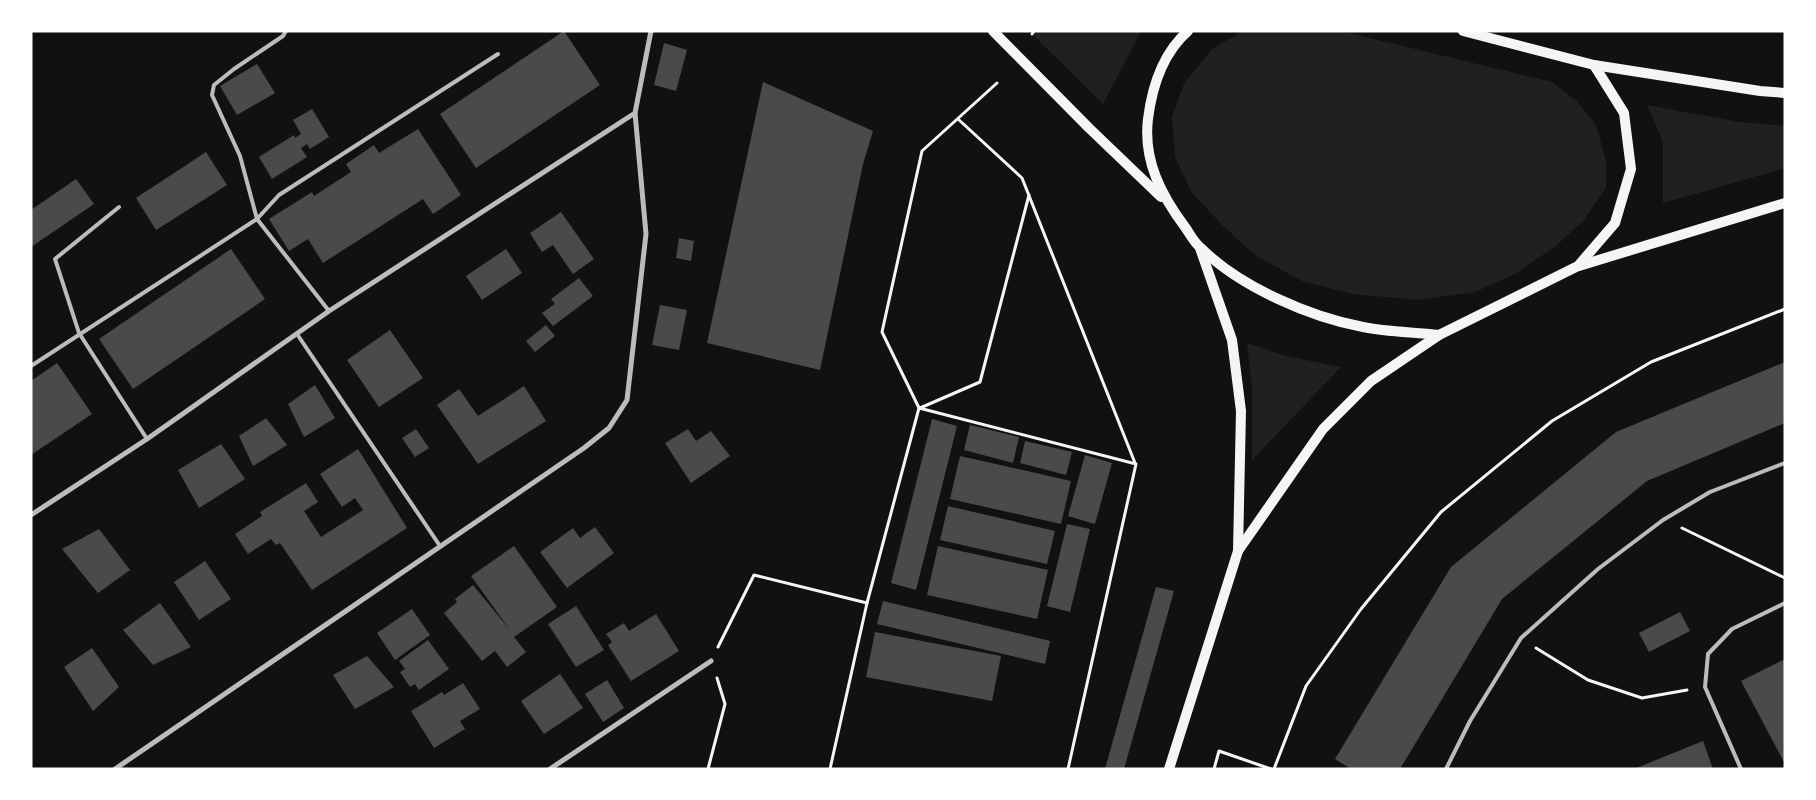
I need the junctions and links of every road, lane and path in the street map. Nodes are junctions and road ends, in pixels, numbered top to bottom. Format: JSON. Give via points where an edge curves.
{"nodes":[{"id":1,"x":286,"y":31,"type":"edge"},
{"id":2,"x":651,"y":31,"type":"edge"},
{"id":3,"x":993,"y":31,"type":"edge"},
{"id":4,"x":1188,"y":31,"type":"edge"},
{"id":5,"x":1462,"y":31,"type":"edge"},
{"id":6,"x":498,"y":54,"type":"dead end"},
{"id":7,"x":1594,"y":65,"type":"junction"},
{"id":8,"x":997,"y":83,"type":"dead end"},
{"id":9,"x":1785,"y":93,"type":"edge"},
{"id":10,"x":635,"y":113,"type":"junction"},
{"id":11,"x":958,"y":119,"type":"junction"},
{"id":12,"x":1029,"y":195,"type":"junction"},
{"id":13,"x":1165,"y":200,"type":"junction"},
{"id":14,"x":1785,"y":203,"type":"edge"},
{"id":15,"x":119,"y":207,"type":"dead end"},
{"id":16,"x":257,"y":219,"type":"junction"},
{"id":17,"x":1200,"y":248,"type":"junction"},
{"id":18,"x":1578,"y":266,"type":"junction"},
{"id":19,"x":1785,"y":309,"type":"edge"},
{"id":20,"x":329,"y":311,"type":"junction"},
{"id":21,"x":79,"y":333,"type":"junction"},
{"id":22,"x":297,"y":334,"type":"junction"},
{"id":23,"x":1439,"y":335,"type":"junction"},
{"id":24,"x":31,"y":366,"type":"edge"},
{"id":25,"x":919,"y":408,"type":"junction"},
{"id":26,"x":147,"y":439,"type":"junction"},
{"id":27,"x":1785,"y":463,"type":"edge"},
{"id":28,"x":1136,"y":464,"type":"junction"},
{"id":29,"x":31,"y":514,"type":"edge"},
{"id":30,"x":1663,"y":520,"type":"junction"},
{"id":31,"x":440,"y":546,"type":"junction"},
{"id":32,"x":1238,"y":551,"type":"junction"},
{"id":33,"x":754,"y":576,"type":"dead end"},
{"id":34,"x":1785,"y":578,"type":"edge"},
{"id":35,"x":867,"y":603,"type":"junction"},
{"id":36,"x":1785,"y":603,"type":"edge"},
{"id":37,"x":1521,"y":638,"type":"junction"},
{"id":38,"x":711,"y":661,"type":"dead end"},
{"id":39,"x":1705,"y":687,"type":"junction"},
{"id":40,"x":115,"y":769,"type":"edge"},
{"id":41,"x":550,"y":769,"type":"edge"},
{"id":42,"x":830,"y":769,"type":"edge"},
{"id":43,"x":1068,"y":769,"type":"edge"},
{"id":44,"x":1169,"y":769,"type":"edge"},
{"id":45,"x":1214,"y":769,"type":"edge"},
{"id":46,"x":1273,"y":769,"type":"edge"},
{"id":47,"x":1446,"y":769,"type":"edge"},
{"id":48,"x":1741,"y":769,"type":"edge"}],
"edges":[{"from":1,"to":16,"type":"lane","via":[[214,85],[212,95],[240,156]]},
{"from":2,"to":10,"type":"street"},
{"from":3,"to":13,"type":"main road"},
{"from":4,"to":13,"type":"main road","via":[[1162,66],[1150,98],[1146,131],[1149,162]]},
{"from":5,"to":7,"type":"main road"},
{"from":6,"to":16,"type":"lane","via":[[279,195]]},
{"from":7,"to":9,"type":"main road"},
{"from":7,"to":18,"type":"main road","via":[[1624,113],[1632,169],[1615,223]]},
{"from":8,"to":11,"type":"path"},
{"from":10,"to":20,"type":"street"},
{"from":10,"to":31,"type":"street","via":[[646,234],[627,400],[609,428]]},
{"from":11,"to":12,"type":"path","via":[[1022,178]]},
{"from":11,"to":25,"type":"path","via":[[922,151],[882,332]]},
{"from":12,"to":25,"type":"path","via":[[980,382]]},
{"from":12,"to":28,"type":"path"},
{"from":13,"to":17,"type":"main road"},
{"from":14,"to":18,"type":"main road"},
{"from":15,"to":21,"type":"lane","via":[[55,259]]},
{"from":16,"to":20,"type":"lane"},
{"from":16,"to":21,"type":"lane"},
{"from":17,"to":23,"type":"main road","via":[[1243,280],[1291,306],[1363,327]]},
{"from":17,"to":32,"type":"main road","via":[[1232,340],[1240,411]]},
{"from":18,"to":23,"type":"main road"},
{"from":19,"to":46,"type":"path","via":[[1650,362],[1552,421],[1441,512],[1360,609],[1306,686]]},
{"from":20,"to":22,"type":"street"},
{"from":21,"to":24,"type":"lane"},
{"from":21,"to":26,"type":"lane"},
{"from":22,"to":26,"type":"street"},
{"from":22,"to":31,"type":"lane"},
{"from":23,"to":32,"type":"main road","via":[[1371,381],[1323,429]]},
{"from":25,"to":28,"type":"path"},
{"from":25,"to":35,"type":"path"},
{"from":26,"to":29,"type":"street"},
{"from":27,"to":30,"type":"lane","via":[[1710,492]]},
{"from":28,"to":43,"type":"path"},
{"from":30,"to":34,"type":"path"},
{"from":30,"to":37,"type":"lane","via":[[1598,569]]},
{"from":31,"to":40,"type":"street"},
{"from":32,"to":44,"type":"main road"},
{"from":33,"to":35,"type":"path"},
{"from":35,"to":42,"type":"path"},
{"from":36,"to":39,"type":"lane","via":[[1732,629],[1708,654]]},
{"from":37,"to":39,"type":"path","via":[[1588,680],[1642,698]]},
{"from":37,"to":47,"type":"lane","via":[[1470,721]]},
{"from":38,"to":41,"type":"street"},
{"from":39,"to":48,"type":"lane"},
{"from":45,"to":46,"type":"path","via":[[1219,752]]}]}
